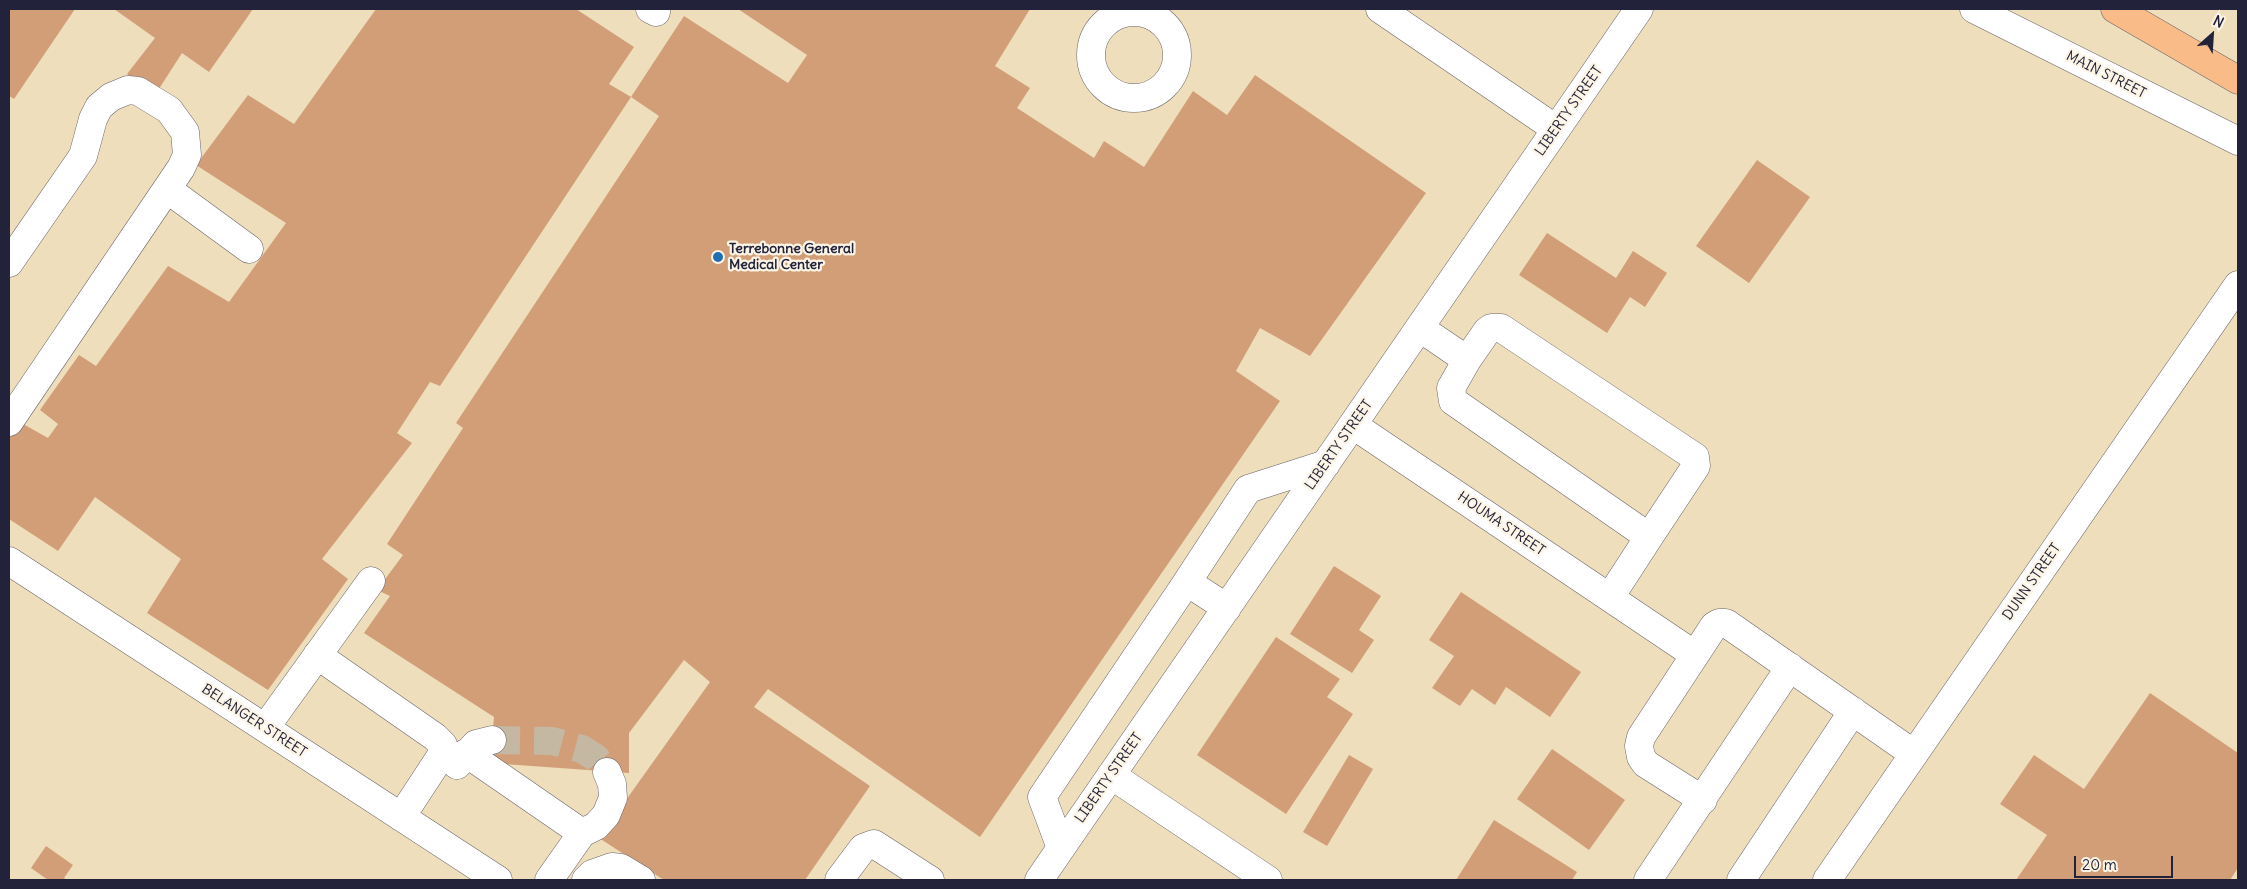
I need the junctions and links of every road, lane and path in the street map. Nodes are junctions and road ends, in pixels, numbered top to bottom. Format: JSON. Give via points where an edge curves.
{"nodes":[{"id":1,"x":1380,"y":9,"type":"edge"},
{"id":2,"x":1639,"y":9,"type":"edge"},
{"id":3,"x":1974,"y":9,"type":"edge"},
{"id":4,"x":2115,"y":9,"type":"edge"},
{"id":5,"x":2238,"y":80,"type":"edge"},
{"id":6,"x":1556,"y":129,"type":"junction"},
{"id":7,"x":2238,"y":141,"type":"edge"},
{"id":8,"x":166,"y":189,"type":"junction"},
{"id":9,"x":249,"y":248,"type":"dead end"},
{"id":10,"x":9,"y":263,"type":"edge"},
{"id":11,"x":2238,"y":285,"type":"edge"},
{"id":12,"x":1420,"y":328,"type":"junction"},
{"id":13,"x":1467,"y":360,"type":"junction"},
{"id":14,"x":9,"y":422,"type":"edge"},
{"id":15,"x":1353,"y":425,"type":"junction"},
{"id":16,"x":1326,"y":464,"type":"junction"},
{"id":17,"x":1649,"y":537,"type":"junction"},
{"id":18,"x":9,"y":561,"type":"edge"},
{"id":19,"x":371,"y":581,"type":"dead end"},
{"id":20,"x":1187,"y":582,"type":"junction"},
{"id":21,"x":1610,"y":597,"type":"junction"},
{"id":22,"x":1227,"y":608,"type":"junction"},
{"id":23,"x":317,"y":655,"type":"junction"},
{"id":24,"x":1695,"y":655,"type":"junction"},
{"id":25,"x":1790,"y":667,"type":"junction"},
{"id":26,"x":1853,"y":711,"type":"junction"},
{"id":27,"x":265,"y":728,"type":"junction"},
{"id":28,"x":492,"y":740,"type":"tunnel mouth"},
{"id":29,"x":466,"y":753,"type":"junction"},
{"id":30,"x":1914,"y":754,"type":"junction"},
{"id":31,"x":607,"y":772,"type":"tunnel mouth"},
{"id":32,"x":1111,"y":775,"type":"junction"},
{"id":33,"x":1702,"y":800,"type":"junction"},
{"id":34,"x":408,"y":821,"type":"junction"},
{"id":35,"x":582,"y":833,"type":"junction"},
{"id":36,"x":1061,"y":848,"type":"junction"},
{"id":37,"x":498,"y":880,"type":"edge"},
{"id":38,"x":549,"y":880,"type":"edge"},
{"id":39,"x":586,"y":880,"type":"edge"},
{"id":40,"x":641,"y":880,"type":"edge"},
{"id":41,"x":839,"y":880,"type":"edge"},
{"id":42,"x":930,"y":880,"type":"edge"},
{"id":43,"x":1039,"y":880,"type":"edge"},
{"id":44,"x":1268,"y":880,"type":"edge"},
{"id":45,"x":1648,"y":880,"type":"edge"},
{"id":46,"x":1742,"y":880,"type":"edge"},
{"id":47,"x":1827,"y":880,"type":"edge"}],
"edges":[{"from":1,"to":6,"type":"street"},
{"from":2,"to":6,"type":"street","name":"LIBERTY STREET"},
{"from":3,"to":7,"type":"street","name":"MAIN STREET"},
{"from":4,"to":5,"type":"main road"},
{"from":6,"to":12,"type":"street","name":"LIBERTY STREET"},
{"from":8,"to":9,"type":"street"},
{"from":8,"to":10,"type":"street","via":[[187,155],[185,132],[168,110],[138,91],[128,90],[111,97],[98,107],[83,156]]},
{"from":8,"to":14,"type":"street"},
{"from":11,"to":30,"type":"street","name":"DUNN STREET"},
{"from":12,"to":13,"type":"street"},
{"from":12,"to":15,"type":"street","name":"LIBERTY STREET"},
{"from":13,"to":17,"type":"street","via":[[1450,388],[1453,401]]},
{"from":13,"to":17,"type":"street","via":[[1487,331],[1502,328],[1695,456],[1696,466]]},
{"from":15,"to":16,"type":"street","name":"LIBERTY STREET"},
{"from":15,"to":21,"type":"street","name":"HOUMA STREET"},
{"from":16,"to":20,"type":"street","via":[[1248,489]]},
{"from":16,"to":22,"type":"street","name":"LIBERTY STREET"},
{"from":17,"to":21,"type":"street"},
{"from":18,"to":27,"type":"street","name":"BELANGER STREET"},
{"from":19,"to":23,"type":"street"},
{"from":20,"to":22,"type":"street"},
{"from":20,"to":36,"type":"street","via":[[1042,797]]},
{"from":21,"to":24,"type":"street","name":"HOUMA STREET"},
{"from":22,"to":32,"type":"street","name":"LIBERTY STREET"},
{"from":23,"to":27,"type":"street"},
{"from":23,"to":34,"type":"street","via":[[435,736],[443,745]]},
{"from":24,"to":25,"type":"street","via":[[1719,622],[1726,623]]},
{"from":24,"to":33,"type":"street","via":[[1641,737],[1639,746],[1646,764]]},
{"from":25,"to":26,"type":"street"},
{"from":25,"to":33,"type":"street"},
{"from":26,"to":30,"type":"street"},
{"from":26,"to":46,"type":"street"},
{"from":27,"to":34,"type":"street","name":"BELANGER STREET"},
{"from":28,"to":29,"type":"street","via":[[476,744]]},
{"from":29,"to":34,"type":"street"},
{"from":29,"to":35,"type":"street"},
{"from":30,"to":47,"type":"street","name":"DUNN STREET"},
{"from":31,"to":35,"type":"street","via":[[612,784],[610,807],[596,826]]},
{"from":32,"to":36,"type":"street","name":"LIBERTY STREET"},
{"from":32,"to":44,"type":"street"},
{"from":33,"to":45,"type":"street"},
{"from":34,"to":37,"type":"street","name":"BELANGER STREET"},
{"from":35,"to":38,"type":"street"},
{"from":36,"to":43,"type":"street","name":"LIBERTY STREET"},
{"from":39,"to":40,"type":"street","via":[[612,866]]},
{"from":41,"to":42,"type":"street","via":[[863,848],[874,844]]}]}
